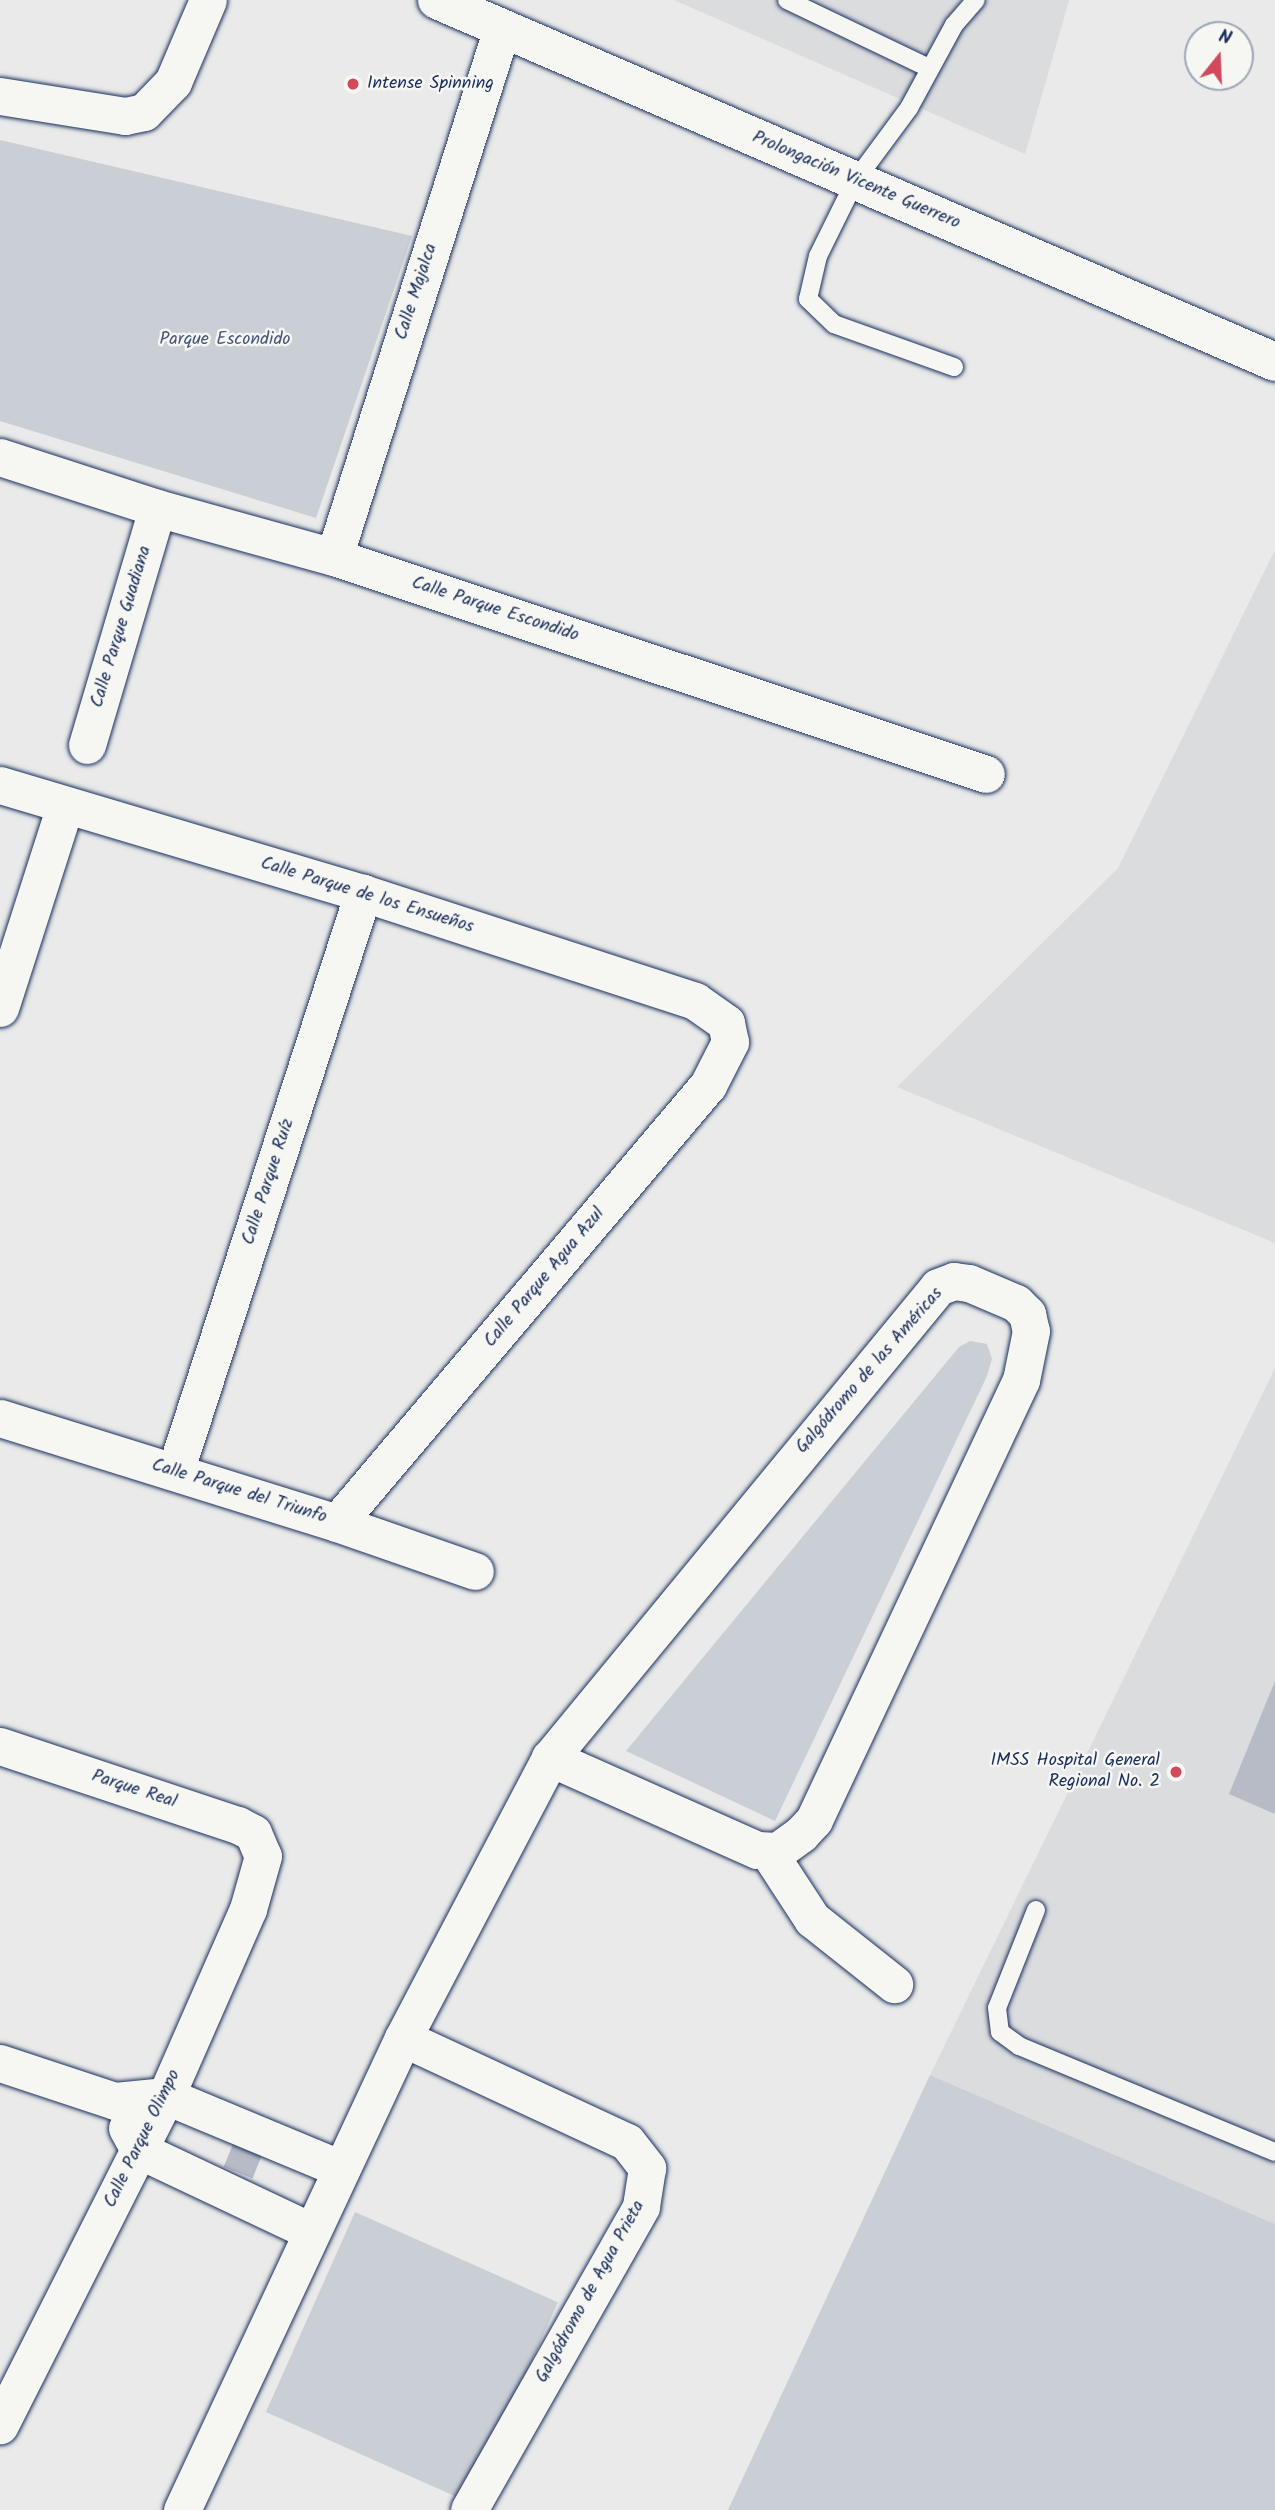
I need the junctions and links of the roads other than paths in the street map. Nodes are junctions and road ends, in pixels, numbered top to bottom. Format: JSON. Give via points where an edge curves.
{"nodes":[{"id":1,"x":208,"y":0,"type":"edge"},
{"id":2,"x":437,"y":0,"type":"edge"},
{"id":3,"x":787,"y":0,"type":"edge"},
{"id":4,"x":976,"y":0,"type":"edge"},
{"id":5,"x":502,"y":28,"type":"junction"},
{"id":6,"x":928,"y":67,"type":"junction"},
{"id":7,"x":0,"y":96,"type":"edge"},
{"id":8,"x":855,"y":181,"type":"junction"},
{"id":9,"x":1275,"y":362,"type":"edge"},
{"id":10,"x":954,"y":367,"type":"dead end"},
{"id":11,"x":0,"y":457,"type":"edge"},
{"id":12,"x":157,"y":508,"type":"junction"},
{"id":13,"x":334,"y":556,"type":"junction"},
{"id":14,"x":87,"y":745,"type":"dead end"},
{"id":15,"x":986,"y":774,"type":"dead end"},
{"id":16,"x":0,"y":785,"type":"edge"},
{"id":17,"x":65,"y":806,"type":"junction"},
{"id":18,"x":363,"y":893,"type":"junction"},
{"id":19,"x":0,"y":1009,"type":"edge"},
{"id":20,"x":726,"y":1023,"type":"joint"},
{"id":21,"x":0,"y":1418,"type":"edge"},
{"id":22,"x":174,"y":1472,"type":"junction"},
{"id":23,"x":337,"y":1523,"type":"junction"},
{"id":24,"x":475,"y":1571,"type":"dead end"},
{"id":25,"x":0,"y":1746,"type":"edge"},
{"id":26,"x":550,"y":1758,"type":"junction"},
{"id":27,"x":261,"y":1844,"type":"joint"},
{"id":28,"x":779,"y":1849,"type":"junction"},
{"id":29,"x":1036,"y":1910,"type":"dead end"},
{"id":30,"x":894,"y":1984,"type":"dead end"},
{"id":31,"x":403,"y":2038,"type":"junction"},
{"id":32,"x":0,"y":2063,"type":"edge"},
{"id":33,"x":166,"y":2096,"type":"junction"},
{"id":34,"x":116,"y":2101,"type":"junction"},
{"id":35,"x":139,"y":2150,"type":"junction"},
{"id":36,"x":1275,"y":2152,"type":"edge"},
{"id":37,"x":341,"y":2169,"type":"junction"},
{"id":38,"x":310,"y":2231,"type":"junction"},
{"id":39,"x":10,"y":2383,"type":"edge"},
{"id":40,"x":0,"y":2425,"type":"edge"},
{"id":41,"x":182,"y":2510,"type":"edge"},
{"id":42,"x":469,"y":2510,"type":"edge"}],
"edges":[{"from":1,"to":7,"type":"street","via":[[173,82],[158,102],[125,116]]},
{"from":2,"to":5,"type":"main road","name":"Prolongación Vicente Guerrero"},
{"from":3,"to":6,"type":"lane"},
{"from":4,"to":6,"type":"lane"},
{"from":5,"to":8,"type":"main road","name":"Prolongación Vicente Guerrero"},
{"from":5,"to":13,"type":"street","name":"Calle Majalca"},
{"from":6,"to":8,"type":"lane","via":[[909,108]]},
{"from":8,"to":9,"type":"main road","name":"Prolongación Vicente Guerrero"},
{"from":8,"to":10,"type":"lane","via":[[818,256],[808,299],[834,324]]},
{"from":11,"to":12,"type":"street","name":"Calle Parque Escondido"},
{"from":12,"to":13,"type":"street","name":"Calle Parque Escondido"},
{"from":12,"to":14,"type":"street","name":"Calle Parque Guadiana"},
{"from":13,"to":15,"type":"street","name":"Calle Parque Escondido"},
{"from":16,"to":17,"type":"street","name":"Calle Parque de los Ensueños"},
{"from":17,"to":18,"type":"street","name":"Calle Parque de los Ensueños"},
{"from":17,"to":19,"type":"street"},
{"from":18,"to":20,"type":"street","name":"Calle Parque de los Ensueños","via":[[695,1001]]},
{"from":18,"to":22,"type":"street","name":"Calle Parque Ruíz"},
{"from":20,"to":23,"type":"street","name":"Calle Parque Agua Azul","via":[[730,1042],[709,1085]]},
{"from":21,"to":22,"type":"street","name":"Calle Parque del Triunfo"},
{"from":22,"to":23,"type":"street","name":"Calle Parque del Triunfo"},
{"from":23,"to":24,"type":"street","name":"Calle Parque del Triunfo"},
{"from":25,"to":27,"type":"street","name":"Parque Real","via":[[238,1825]]},
{"from":26,"to":28,"type":"street"},
{"from":26,"to":28,"type":"street","name":"Galgódromo de las Américas","via":[[938,1287],[954,1281],[983,1287],[1016,1303],[1027,1314],[1031,1331],[1021,1380],[814,1820]]},
{"from":26,"to":31,"type":"street"},
{"from":27,"to":33,"type":"street","name":"Calle Parque Olimpo","via":[[260,1874],[248,1909]]},
{"from":28,"to":30,"type":"street","via":[[812,1919]]},
{"from":29,"to":36,"type":"lane","via":[[997,2008],[1000,2032],[1019,2046]]},
{"from":31,"to":37,"type":"street"},
{"from":31,"to":42,"type":"street","name":"Galgódromo de Agua Prieta","via":[[627,2142],[647,2168],[641,2207]]},
{"from":32,"to":34,"type":"street"},
{"from":33,"to":34,"type":"street"},
{"from":33,"to":35,"type":"street","name":"Calle Parque Olimpo"},
{"from":33,"to":37,"type":"street"},
{"from":34,"to":35,"type":"street"},
{"from":35,"to":38,"type":"street"},
{"from":35,"to":39,"type":"street","name":"Calle Parque Olimpo"},
{"from":37,"to":38,"type":"street"},
{"from":38,"to":41,"type":"street"},
{"from":39,"to":40,"type":"street","name":"Calle Parque Olimpo"}]}
